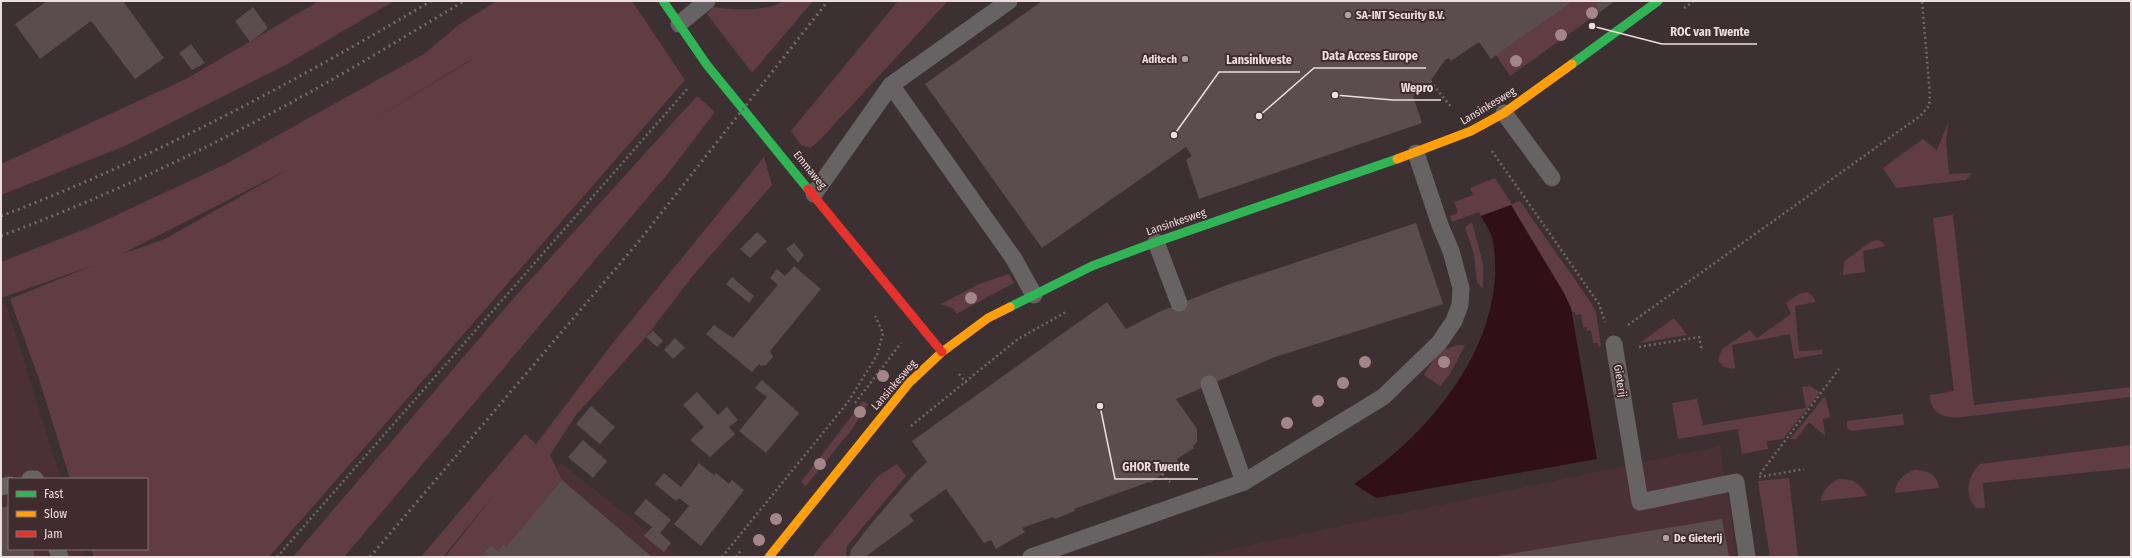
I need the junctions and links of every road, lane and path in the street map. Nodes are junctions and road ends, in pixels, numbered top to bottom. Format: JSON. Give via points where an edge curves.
{"nodes":[{"id":1,"x":662,"y":1,"type":"edge"},
{"id":2,"x":707,"y":1,"type":"edge"},
{"id":3,"x":1009,"y":1,"type":"edge"},
{"id":4,"x":1658,"y":1,"type":"edge"},
{"id":5,"x":1922,"y":1,"type":"edge"},
{"id":6,"x":679,"y":24,"type":"junction"},
{"id":7,"x":1430,"y":81,"type":"dead end"},
{"id":8,"x":692,"y":83,"type":"dead end"},
{"id":9,"x":891,"y":85,"type":"junction"},
{"id":10,"x":1504,"y":113,"type":"junction"},
{"id":11,"x":1471,"y":131,"type":"junction"},
{"id":12,"x":1416,"y":154,"type":"junction"},
{"id":13,"x":1552,"y":178,"type":"dead end"},
{"id":14,"x":814,"y":194,"type":"junction"},
{"id":15,"x":1156,"y":242,"type":"junction"},
{"id":16,"x":1034,"y":295,"type":"junction"},
{"id":17,"x":1179,"y":303,"type":"dead end"},
{"id":18,"x":1069,"y":310,"type":"dead end"},
{"id":19,"x":873,"y":313,"type":"dead end"},
{"id":20,"x":1615,"y":348,"type":"junction"},
{"id":21,"x":942,"y":352,"type":"junction"},
{"id":22,"x":1702,"y":352,"type":"dead end"},
{"id":23,"x":1839,"y":369,"type":"dead end"},
{"id":24,"x":966,"y":383,"type":"dead end"},
{"id":25,"x":1209,"y":384,"type":"dead end"},
{"id":26,"x":1804,"y":469,"type":"dead end"},
{"id":27,"x":1757,"y":477,"type":"junction"},
{"id":28,"x":1244,"y":482,"type":"junction"},
{"id":29,"x":1736,"y":482,"type":"junction"},
{"id":30,"x":277,"y":557,"type":"edge"},
{"id":31,"x":722,"y":557,"type":"edge"},
{"id":32,"x":769,"y":557,"type":"edge"},
{"id":33,"x":1031,"y":557,"type":"edge"},
{"id":34,"x":1747,"y":557,"type":"edge"}],
"edges":[{"from":1,"to":6,"type":"main road","name":"Emmaweg"},
{"from":2,"to":6,"type":"lane"},
{"from":3,"to":9,"type":"lane"},
{"from":4,"to":10,"type":"main road","name":"Lansinkesweg"},
{"from":5,"to":20,"type":"path","via":[[1929,106],[1920,116],[1623,328]]},
{"from":6,"to":14,"type":"main road","name":"Emmaweg","via":[[707,65]]},
{"from":7,"to":11,"type":"path"},
{"from":8,"to":30,"type":"path"},
{"from":9,"to":14,"type":"lane"},
{"from":9,"to":16,"type":"lane","via":[[1014,259]]},
{"from":10,"to":11,"type":"main road","name":"Lansinkesweg"},
{"from":10,"to":13,"type":"lane"},
{"from":11,"to":12,"type":"main road","name":"Lansinkesweg"},
{"from":11,"to":20,"type":"path","via":[[1489,147],[1599,304]]},
{"from":12,"to":15,"type":"main road","name":"Lansinkesweg"},
{"from":12,"to":28,"type":"lane","via":[[1451,251],[1461,288],[1460,305],[1454,321],[1439,343],[1383,397]]},
{"from":14,"to":21,"type":"main road","name":"Emmaweg"},
{"from":15,"to":16,"type":"main road","name":"Lansinkesweg","via":[[1092,266]]},
{"from":15,"to":17,"type":"lane"},
{"from":16,"to":21,"type":"main road","name":"Lansinkesweg","via":[[988,318]]},
{"from":18,"to":24,"type":"path","via":[[1018,339]]},
{"from":19,"to":31,"type":"path","via":[[883,333],[877,356],[848,402]]},
{"from":20,"to":22,"type":"path","via":[[1699,337]]},
{"from":20,"to":29,"type":"lane","name":"Gieterij","via":[[1640,502]]},
{"from":21,"to":32,"type":"main road","name":"Lansinkesweg","via":[[909,383]]},
{"from":23,"to":27,"type":"path"},
{"from":25,"to":28,"type":"lane"},
{"from":26,"to":27,"type":"path"},
{"from":27,"to":29,"type":"path"},
{"from":28,"to":33,"type":"lane"},
{"from":29,"to":34,"type":"lane"}]}
